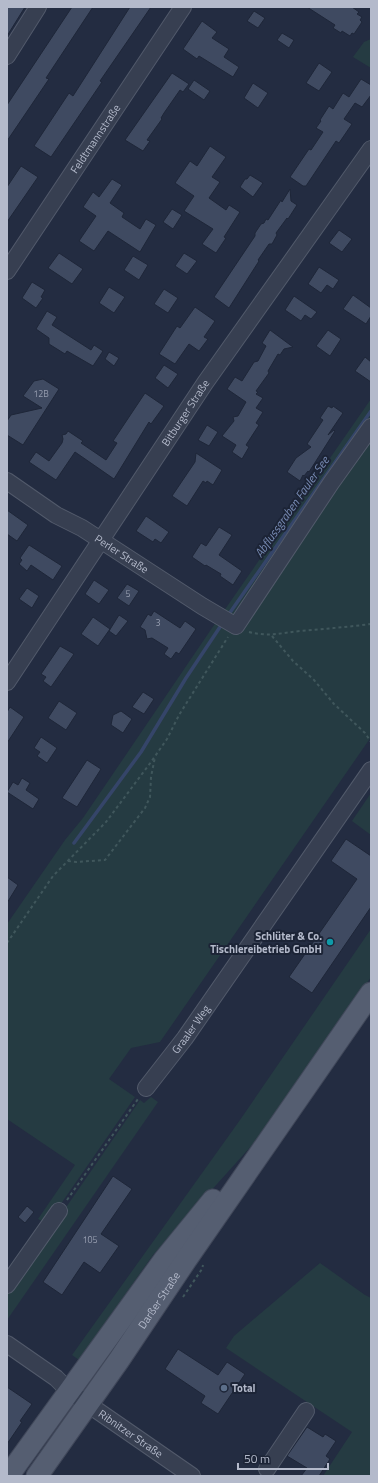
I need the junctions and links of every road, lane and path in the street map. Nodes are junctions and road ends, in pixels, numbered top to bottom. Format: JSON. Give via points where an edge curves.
{"nodes":[{"id":1,"x":38,"y":7,"type":"edge"},
{"id":2,"x":183,"y":7,"type":"edge"},
{"id":3,"x":7,"y":56,"type":"edge"},
{"id":4,"x":371,"y":149,"type":"edge"},
{"id":5,"x":7,"y":271,"type":"edge"},
{"id":6,"x":371,"y":427,"type":"edge"},
{"id":7,"x":7,"y":481,"type":"edge"},
{"id":8,"x":102,"y":540,"type":"junction"},
{"id":9,"x":371,"y":624,"type":"edge"},
{"id":10,"x":236,"y":626,"type":"junction"},
{"id":11,"x":272,"y":636,"type":"junction"},
{"id":12,"x":7,"y":682,"type":"edge"},
{"id":13,"x":371,"y":742,"type":"edge"},
{"id":14,"x":156,"y":755,"type":"junction"},
{"id":15,"x":371,"y":770,"type":"edge"},
{"id":16,"x":68,"y":862,"type":"junction"},
{"id":17,"x":7,"y":943,"type":"edge"},
{"id":18,"x":371,"y":993,"type":"edge"},
{"id":19,"x":146,"y":1088,"type":"joint"},
{"id":20,"x":280,"y":1125,"type":"junction"},
{"id":21,"x":59,"y":1211,"type":"joint"},
{"id":22,"x":7,"y":1285,"type":"edge"},
{"id":23,"x":7,"y":1344,"type":"edge"},
{"id":24,"x":69,"y":1391,"type":"junction"},
{"id":25,"x":88,"y":1404,"type":"junction"},
{"id":26,"x":306,"y":1411,"type":"dead end"},
{"id":27,"x":267,"y":1470,"type":"dead end"},
{"id":28,"x":8,"y":1476,"type":"edge"},
{"id":29,"x":37,"y":1476,"type":"edge"},
{"id":30,"x":192,"y":1476,"type":"edge"}],
"edges":[{"from":1,"to":3,"type":"street"},
{"from":2,"to":5,"type":"street","name":"Feldtmannstraße"},
{"from":4,"to":8,"type":"street","name":"Bitburger Straße","via":[[205,383]]},
{"from":6,"to":10,"type":"street"},
{"from":7,"to":8,"type":"street","name":"Perler Straße","via":[[56,514]]},
{"from":8,"to":10,"type":"street","name":"Perler Straße"},
{"from":8,"to":12,"type":"street","name":"Bitburger Straße"},
{"from":9,"to":11,"type":"path"},
{"from":10,"to":11,"type":"path","via":[[243,631]]},
{"from":10,"to":14,"type":"path"},
{"from":11,"to":13,"type":"path"},
{"from":14,"to":16,"type":"path","via":[[106,822]]},
{"from":14,"to":16,"type":"path","via":[[150,797],[145,808],[105,860]]},
{"from":15,"to":19,"type":"street","name":"Graaler Weg","via":[[185,1038]]},
{"from":16,"to":17,"type":"path","via":[[54,876]]},
{"from":18,"to":20,"type":"main road","name":"Darßer Straße"},
{"from":19,"to":21,"type":"path"},
{"from":20,"to":24,"type":"main road","name":"Darßer Straße","via":[[203,1211],[164,1260]]},
{"from":20,"to":25,"type":"main road","name":"Darßer Straße"},
{"from":21,"to":22,"type":"street"},
{"from":23,"to":24,"type":"street","via":[[56,1378]]},
{"from":24,"to":25,"type":"street","name":"Ribnitzer Straße"},
{"from":24,"to":28,"type":"main road","name":"Darßer Straße"},
{"from":25,"to":29,"type":"main road","name":"Darßer Straße"},
{"from":25,"to":30,"type":"street","name":"Ribnitzer Straße"},
{"from":26,"to":27,"type":"street"}]}
